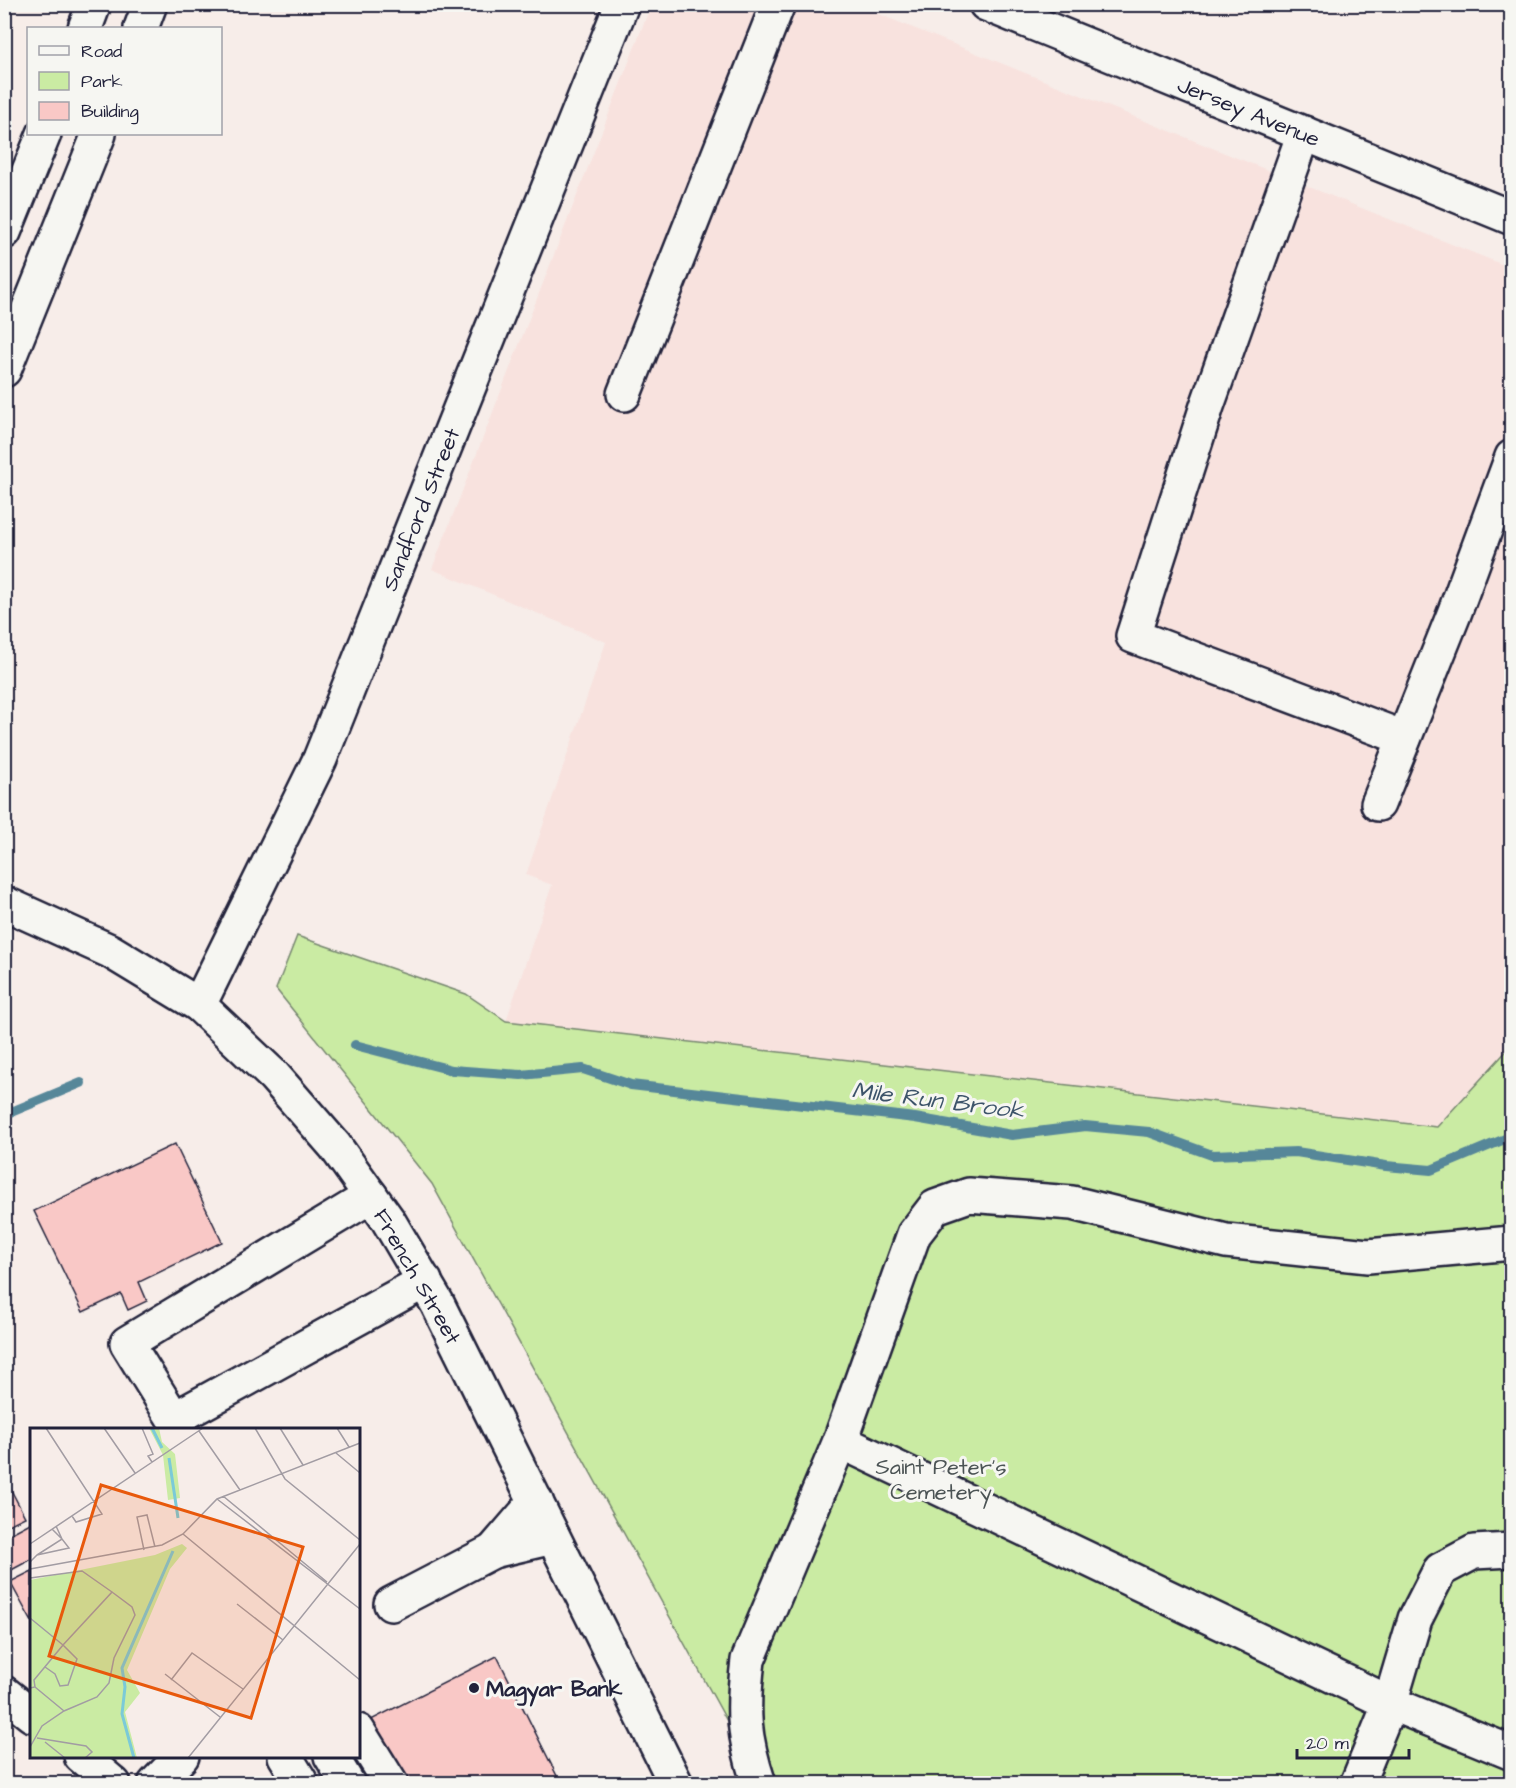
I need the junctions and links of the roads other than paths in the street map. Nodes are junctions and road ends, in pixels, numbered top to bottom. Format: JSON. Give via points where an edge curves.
{"nodes":[{"id":1,"x":94,"y":4,"type":"edge"},
{"id":2,"x":150,"y":4,"type":"edge"},
{"id":3,"x":622,"y":4,"type":"edge"},
{"id":4,"x":778,"y":4,"type":"edge"},
{"id":5,"x":986,"y":4,"type":"edge"},
{"id":6,"x":85,"y":27,"type":"edge"},
{"id":7,"x":141,"y":27,"type":"edge"},
{"id":8,"x":1304,"y":133,"type":"junction"},
{"id":9,"x":44,"y":135,"type":"edge"},
{"id":10,"x":99,"y":135,"type":"edge"},
{"id":11,"x":20,"y":195,"type":"junction"},
{"id":12,"x":68,"y":213,"type":"junction"},
{"id":13,"x":1512,"y":218,"type":"edge"},
{"id":14,"x":4,"y":232,"type":"edge"},
{"id":15,"x":4,"y":370,"type":"edge"},
{"id":16,"x":624,"y":394,"type":"dead end"},
{"id":17,"x":1512,"y":457,"type":"edge"},
{"id":18,"x":1404,"y":738,"type":"junction"},
{"id":19,"x":1378,"y":804,"type":"dead end"},
{"id":20,"x":4,"y":903,"type":"edge"},
{"id":21,"x":199,"y":1005,"type":"junction"},
{"id":22,"x":370,"y":1196,"type":"junction"},
{"id":23,"x":1512,"y":1243,"type":"edge"},
{"id":24,"x":424,"y":1281,"type":"junction"},
{"id":25,"x":840,"y":1441,"type":"junction"},
{"id":26,"x":536,"y":1501,"type":"junction"},
{"id":27,"x":554,"y":1537,"type":"junction"},
{"id":28,"x":494,"y":1551,"type":"junction"},
{"id":29,"x":1512,"y":1551,"type":"edge"},
{"id":30,"x":391,"y":1604,"type":"dead end"},
{"id":31,"x":4,"y":1693,"type":"edge"},
{"id":32,"x":1390,"y":1703,"type":"junction"},
{"id":33,"x":30,"y":1713,"type":"edge"},
{"id":34,"x":360,"y":1734,"type":"edge"},
{"id":35,"x":1512,"y":1753,"type":"edge"},
{"id":36,"x":83,"y":1758,"type":"edge"},
{"id":37,"x":180,"y":1758,"type":"edge"},
{"id":38,"x":286,"y":1758,"type":"edge"},
{"id":39,"x":309,"y":1758,"type":"edge"},
{"id":40,"x":332,"y":1758,"type":"edge"},
{"id":41,"x":355,"y":1758,"type":"edge"},
{"id":42,"x":114,"y":1784,"type":"edge"},
{"id":43,"x":155,"y":1784,"type":"edge"},
{"id":44,"x":302,"y":1784,"type":"edge"},
{"id":45,"x":325,"y":1784,"type":"edge"},
{"id":46,"x":348,"y":1784,"type":"edge"},
{"id":47,"x":372,"y":1784,"type":"edge"},
{"id":48,"x":391,"y":1784,"type":"edge"},
{"id":49,"x":676,"y":1784,"type":"edge"},
{"id":50,"x":759,"y":1784,"type":"edge"},
{"id":51,"x":1357,"y":1784,"type":"edge"}],
"edges":[{"from":1,"to":6,"type":"street"},
{"from":2,"to":7,"type":"street"},
{"from":3,"to":21,"type":"street","name":"Sandford Street","via":[[320,759]]},
{"from":4,"to":16,"type":"street"},
{"from":5,"to":8,"type":"street","name":"Jersey Avenue"},
{"from":8,"to":13,"type":"street","name":"Jersey Avenue"},
{"from":8,"to":18,"type":"street","via":[[1207,406],[1133,636]]},
{"from":9,"to":11,"type":"street"},
{"from":10,"to":12,"type":"street"},
{"from":11,"to":12,"type":"street"},
{"from":11,"to":14,"type":"street"},
{"from":12,"to":15,"type":"street"},
{"from":17,"to":18,"type":"street"},
{"from":18,"to":19,"type":"street"},
{"from":20,"to":21,"type":"street","name":"French Street","via":[[110,951]]},
{"from":21,"to":22,"type":"street","name":"French Street","via":[[274,1076],[335,1146]]},
{"from":22,"to":24,"type":"street","name":"French Street"},
{"from":22,"to":24,"type":"street","via":[[127,1343],[174,1419]]},
{"from":23,"to":25,"type":"street","via":[[1368,1256],[1226,1241],[1072,1203],[969,1195],[935,1207],[914,1234]]},
{"from":24,"to":26,"type":"street","name":"French Street"},
{"from":25,"to":32,"type":"street"},
{"from":25,"to":50,"type":"street","via":[[748,1660],[745,1731]]},
{"from":26,"to":27,"type":"street","name":"French Street"},
{"from":26,"to":28,"type":"street"},
{"from":27,"to":28,"type":"street"},
{"from":27,"to":49,"type":"street","name":"French Street"},
{"from":28,"to":30,"type":"street"},
{"from":29,"to":32,"type":"street","via":[[1474,1552],[1440,1570],[1415,1619]]},
{"from":31,"to":33,"type":"street"},
{"from":32,"to":35,"type":"street"},
{"from":32,"to":51,"type":"street"},
{"from":34,"to":48,"type":"street"},
{"from":36,"to":42,"type":"street"},
{"from":37,"to":43,"type":"street"},
{"from":38,"to":44,"type":"street"},
{"from":39,"to":45,"type":"street"},
{"from":40,"to":46,"type":"street"},
{"from":41,"to":47,"type":"street"}]}
